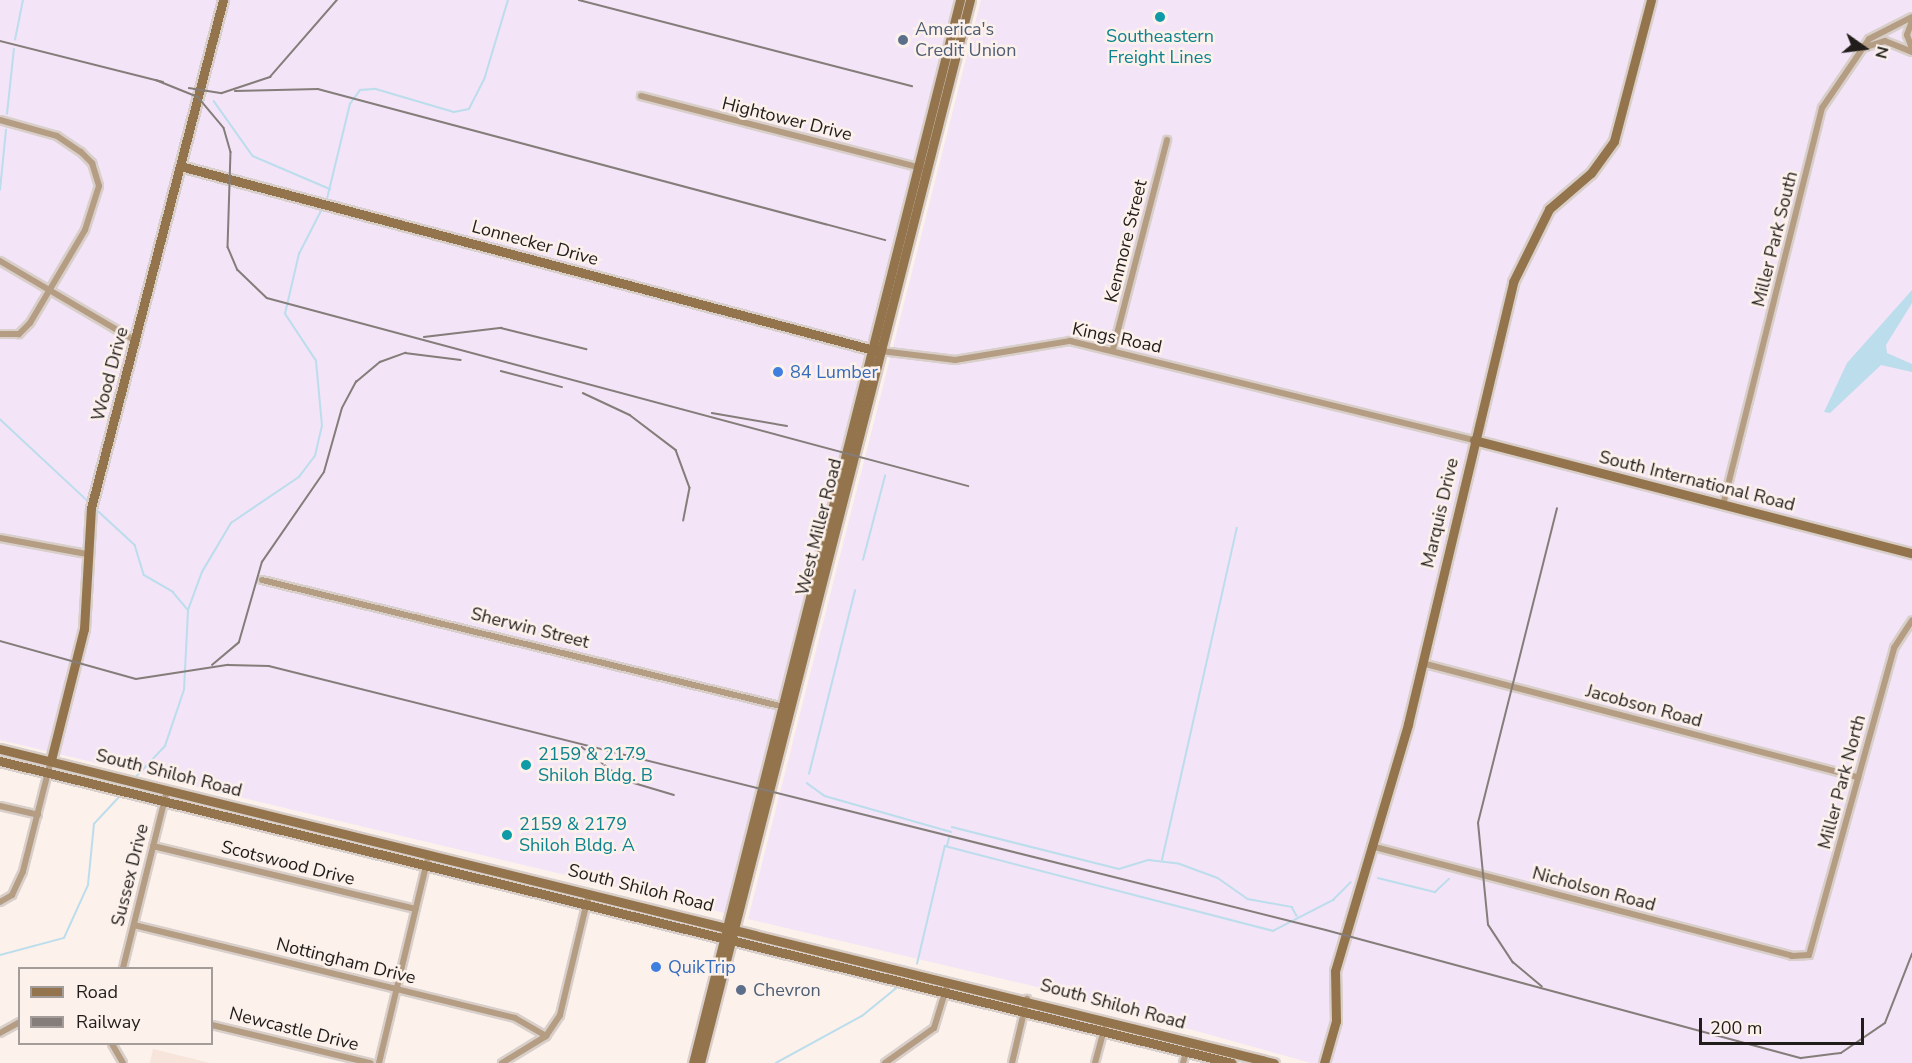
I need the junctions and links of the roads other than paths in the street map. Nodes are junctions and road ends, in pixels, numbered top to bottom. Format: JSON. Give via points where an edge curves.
{"nodes":[{"id":1,"x":960,"y":0,"type":"edge"},
{"id":2,"x":970,"y":0,"type":"edge"},
{"id":3,"x":1651,"y":0,"type":"edge"},
{"id":4,"x":220,"y":1,"type":"edge"},
{"id":5,"x":1912,"y":16,"type":"edge"},
{"id":6,"x":1912,"y":21,"type":"edge"},
{"id":7,"x":1860,"y":49,"type":"junction"},
{"id":8,"x":1912,"y":51,"type":"edge"},
{"id":9,"x":641,"y":96,"type":"dead end"},
{"id":10,"x":0,"y":120,"type":"edge"},
{"id":11,"x":1167,"y":140,"type":"dead end"},
{"id":12,"x":180,"y":166,"type":"junction"},
{"id":13,"x":923,"y":169,"type":"junction"},
{"id":14,"x":0,"y":261,"type":"edge"},
{"id":15,"x":49,"y":290,"type":"junction"},
{"id":16,"x":0,"y":334,"type":"edge"},
{"id":17,"x":136,"y":341,"type":"junction"},
{"id":18,"x":1113,"y":349,"type":"junction"},
{"id":19,"x":876,"y":350,"type":"junction"},
{"id":20,"x":1474,"y":440,"type":"junction"},
{"id":21,"x":1723,"y":505,"type":"junction"},
{"id":22,"x":0,"y":538,"type":"edge"},
{"id":23,"x":1912,"y":553,"type":"edge"},
{"id":24,"x":87,"y":554,"type":"junction"},
{"id":25,"x":262,"y":580,"type":"dead end"},
{"id":26,"x":1912,"y":620,"type":"edge"},
{"id":27,"x":1422,"y":663,"type":"junction"},
{"id":28,"x":785,"y":707,"type":"junction"},
{"id":29,"x":0,"y":748,"type":"edge"},
{"id":30,"x":51,"y":760,"type":"junction"},
{"id":31,"x":0,"y":761,"type":"edge"},
{"id":32,"x":48,"y":773,"type":"junction"},
{"id":33,"x":1858,"y":777,"type":"junction"},
{"id":34,"x":167,"y":790,"type":"junction"},
{"id":35,"x":164,"y":801,"type":"junction"},
{"id":36,"x":0,"y":806,"type":"edge"},
{"id":37,"x":38,"y":815,"type":"junction"},
{"id":38,"x":153,"y":846,"type":"junction"},
{"id":39,"x":1371,"y":846,"type":"junction"},
{"id":40,"x":429,"y":853,"type":"junction"},
{"id":41,"x":427,"y":864,"type":"junction"},
{"id":42,"x":588,"y":897,"type":"junction"},
{"id":43,"x":0,"y":902,"type":"edge"},
{"id":44,"x":416,"y":909,"type":"junction"},
{"id":45,"x":134,"y":925,"type":"junction"},
{"id":46,"x":729,"y":931,"type":"junction"},
{"id":47,"x":1809,"y":955,"type":"joint"},
{"id":48,"x":124,"y":967,"type":"edge"},
{"id":49,"x":947,"y":985,"type":"junction"},
{"id":50,"x":397,"y":989,"type":"junction"},
{"id":51,"x":1027,"y":999,"type":"junction"},
{"id":52,"x":1025,"y":1009,"type":"junction"},
{"id":53,"x":1106,"y":1019,"type":"junction"},
{"id":54,"x":18,"y":1023,"type":"edge"},
{"id":55,"x":213,"y":1025,"type":"edge"},
{"id":56,"x":1104,"y":1030,"type":"junction"},
{"id":57,"x":0,"y":1033,"type":"edge"},
{"id":58,"x":546,"y":1036,"type":"junction"},
{"id":59,"x":1189,"y":1041,"type":"junction"},
{"id":60,"x":113,"y":1045,"type":"edge"},
{"id":61,"x":1186,"y":1051,"type":"junction"},
{"id":62,"x":123,"y":1063,"type":"edge"},
{"id":63,"x":370,"y":1063,"type":"edge"},
{"id":64,"x":379,"y":1063,"type":"edge"},
{"id":65,"x":502,"y":1063,"type":"edge"},
{"id":66,"x":693,"y":1063,"type":"edge"},
{"id":67,"x":700,"y":1063,"type":"edge"},
{"id":68,"x":885,"y":1063,"type":"edge"},
{"id":69,"x":1011,"y":1063,"type":"edge"},
{"id":70,"x":1095,"y":1063,"type":"edge"},
{"id":71,"x":1183,"y":1063,"type":"edge"},
{"id":72,"x":1232,"y":1063,"type":"edge"},
{"id":73,"x":1274,"y":1063,"type":"edge"},
{"id":74,"x":1324,"y":1063,"type":"edge"}],
"edges":[{"from":1,"to":13,"type":"main road","name":"West Miller Road"},
{"from":2,"to":13,"type":"main road","name":"West Miller Road"},
{"from":3,"to":20,"type":"main road","name":"Marquis Drive","via":[[1614,141],[1591,173],[1549,209],[1520,260]]},
{"from":4,"to":12,"type":"main road","name":"Wood Drive"},
{"from":5,"to":7,"type":"street","name":"Miller Park South"},
{"from":6,"to":8,"type":"street","via":[[1907,35]]},
{"from":7,"to":8,"type":"street","via":[[1885,41]]},
{"from":7,"to":21,"type":"street","name":"Miller Park South","via":[[1822,108]]},
{"from":9,"to":13,"type":"street","name":"Hightower Drive"},
{"from":10,"to":15,"type":"street","via":[[57,136],[87,158],[97,177],[94,212]]},
{"from":11,"to":18,"type":"street","name":"Kenmore Street"},
{"from":12,"to":17,"type":"main road","name":"Wood Drive"},
{"from":12,"to":19,"type":"main road","name":"Lonnecker Drive"},
{"from":13,"to":19,"type":"main road","name":"West Miller Road"},
{"from":14,"to":15,"type":"street"},
{"from":15,"to":16,"type":"street","via":[[25,329]]},
{"from":15,"to":17,"type":"street"},
{"from":17,"to":24,"type":"main road","name":"Wood Drive","via":[[91,508]]},
{"from":18,"to":19,"type":"street","name":"Kings Road","via":[[1070,341],[1031,343],[932,361]]},
{"from":18,"to":20,"type":"street","name":"Kings Road"},
{"from":19,"to":28,"type":"main road","name":"West Miller Road"},
{"from":20,"to":21,"type":"main road","name":"South International Road"},
{"from":20,"to":27,"type":"main road","name":"Marquis Drive"},
{"from":21,"to":23,"type":"main road","name":"South International Road"},
{"from":22,"to":24,"type":"street"},
{"from":24,"to":30,"type":"main road","name":"Wood Drive","via":[[84,629]]},
{"from":25,"to":28,"type":"street","name":"Sherwin Street"},
{"from":26,"to":33,"type":"street","name":"Miller Park North","via":[[1894,648]]},
{"from":27,"to":33,"type":"street","name":"Jacobson Road"},
{"from":27,"to":39,"type":"main road","name":"Marquis Drive"},
{"from":28,"to":46,"type":"main road","name":"West Miller Road"},
{"from":28,"to":46,"type":"main road","name":"West Miller Road","via":[[761,787]]},
{"from":29,"to":30,"type":"main road","name":"South Shiloh Road"},
{"from":30,"to":32,"type":"street"},
{"from":30,"to":34,"type":"main road","name":"South Shiloh Road"},
{"from":31,"to":32,"type":"main road","name":"South Shiloh Road"},
{"from":32,"to":35,"type":"main road","name":"South Shiloh Road"},
{"from":32,"to":37,"type":"street"},
{"from":33,"to":47,"type":"street","name":"Miller Park North"},
{"from":34,"to":35,"type":"street","name":"Sussex Drive"},
{"from":34,"to":40,"type":"main road","name":"South Shiloh Road"},
{"from":35,"to":38,"type":"street","name":"Sussex Drive"},
{"from":35,"to":41,"type":"main road","name":"South Shiloh Road"},
{"from":36,"to":37,"type":"street"},
{"from":37,"to":43,"type":"street","via":[[18,886]]},
{"from":38,"to":44,"type":"street","name":"Scotswood Drive"},
{"from":38,"to":45,"type":"street","name":"Sussex Drive"},
{"from":39,"to":47,"type":"street","name":"Nicholson Road","via":[[1792,956]]},
{"from":39,"to":74,"type":"main road","name":"Marquis Drive","via":[[1335,971],[1336,1021]]},
{"from":40,"to":41,"type":"street"},
{"from":40,"to":42,"type":"main road","name":"South Shiloh Road"},
{"from":41,"to":42,"type":"main road","name":"South Shiloh Road"},
{"from":41,"to":44,"type":"street"},
{"from":42,"to":46,"type":"main road","name":"South Shiloh Road"},
{"from":42,"to":58,"type":"street","via":[[560,1015]]},
{"from":44,"to":50,"type":"street"},
{"from":45,"to":48,"type":"street","name":"Sussex Drive"},
{"from":45,"to":50,"type":"street","name":"Nottingham Drive"},
{"from":46,"to":49,"type":"main road","name":"South Shiloh Road"},
{"from":46,"to":66,"type":"main road","name":"West Miller Road"},
{"from":46,"to":67,"type":"main road","name":"West Miller Road"},
{"from":49,"to":51,"type":"main road","name":"South Shiloh Road"},
{"from":49,"to":52,"type":"main road","name":"South Shiloh Road"},
{"from":49,"to":68,"type":"street","via":[[934,1028]]},
{"from":50,"to":58,"type":"street","name":"Nottingham Drive","via":[[525,1021]]},
{"from":50,"to":64,"type":"street"},
{"from":51,"to":52,"type":"street"},
{"from":51,"to":53,"type":"main road","name":"South Shiloh Road"},
{"from":52,"to":56,"type":"main road","name":"South Shiloh Road"},
{"from":52,"to":69,"type":"street"},
{"from":53,"to":56,"type":"street"},
{"from":53,"to":59,"type":"main road","name":"South Shiloh Road"},
{"from":54,"to":57,"type":"street"},
{"from":55,"to":63,"type":"street","name":"Newcastle Drive"},
{"from":56,"to":61,"type":"main road","name":"South Shiloh Road"},
{"from":56,"to":70,"type":"street"},
{"from":58,"to":65,"type":"street"},
{"from":59,"to":61,"type":"street"},
{"from":59,"to":73,"type":"main road","name":"South Shiloh Road"},
{"from":60,"to":62,"type":"street"},
{"from":61,"to":71,"type":"street"},
{"from":61,"to":72,"type":"main road","name":"South Shiloh Road"}]}
